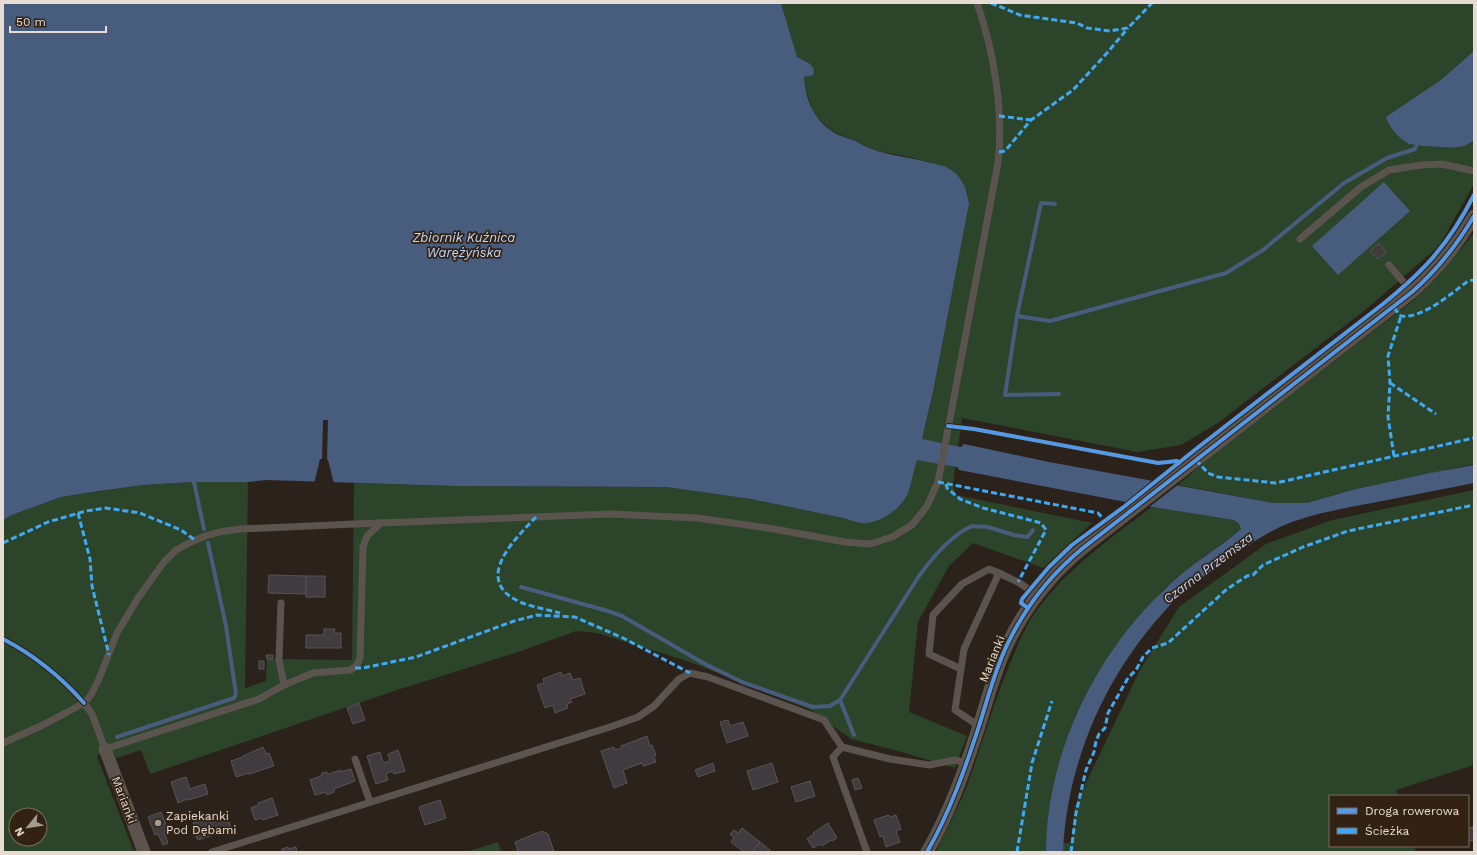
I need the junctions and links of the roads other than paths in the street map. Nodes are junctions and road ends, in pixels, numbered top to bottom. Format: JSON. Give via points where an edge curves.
{"nodes":[{"id":1,"x":977,"y":3,"type":"edge"},
{"id":2,"x":1474,"y":171,"type":"edge"},
{"id":3,"x":1474,"y":216,"type":"edge"},
{"id":4,"x":1300,"y":239,"type":"dead end"},
{"id":5,"x":1389,"y":266,"type":"dead end"},
{"id":6,"x":1412,"y":292,"type":"junction"},
{"id":7,"x":381,"y":523,"type":"junction"},
{"id":8,"x":999,"y":573,"type":"junction"},
{"id":9,"x":1037,"y":595,"type":"junction"},
{"id":10,"x":281,"y":603,"type":"dead end"},
{"id":11,"x":961,"y":669,"type":"junction"},
{"id":12,"x":284,"y":685,"type":"junction"},
{"id":13,"x":84,"y":703,"type":"junction"},
{"id":14,"x":979,"y":726,"type":"junction"},
{"id":15,"x":3,"y":743,"type":"edge"},
{"id":16,"x":842,"y":747,"type":"junction"},
{"id":17,"x":105,"y":749,"type":"junction"},
{"id":18,"x":355,"y":759,"type":"dead end"},
{"id":19,"x":966,"y":763,"type":"junction"},
{"id":20,"x":370,"y":802,"type":"junction"},
{"id":21,"x":144,"y":852,"type":"edge"},
{"id":22,"x":212,"y":852,"type":"edge"},
{"id":23,"x":867,"y":852,"type":"edge"},
{"id":24,"x":927,"y":852,"type":"edge"}],
"edges":[{"from":1,"to":7,"type":"lane","via":[[993,64],[999,122],[999,152],[940,473],[931,500],[917,520],[892,538],[870,544],[750,525],[670,516],[605,514]]},
{"from":2,"to":4,"type":"lane","via":[[1442,164],[1389,170],[1361,187]]},
{"from":3,"to":6,"type":"street","name":"Marianki","via":[[1446,258]]},
{"from":5,"to":6,"type":"lane"},
{"from":6,"to":9,"type":"street","name":"Marianki","via":[[1074,555]]},
{"from":7,"to":12,"type":"lane","via":[[367,536],[363,547],[360,658],[357,666],[347,671],[313,673]]},
{"from":7,"to":13,"type":"lane","via":[[240,529],[204,536],[176,550],[164,562],[134,604],[117,633],[91,695]]},
{"from":8,"to":9,"type":"lane"},
{"from":8,"to":11,"type":"lane","via":[[964,649]]},
{"from":8,"to":11,"type":"lane","via":[[990,569],[962,584],[933,614],[930,654]]},
{"from":9,"to":14,"type":"street","name":"Marianki","via":[[1008,643]]},
{"from":10,"to":12,"type":"lane","via":[[279,660]]},
{"from":11,"to":14,"type":"lane","via":[[955,710]]},
{"from":12,"to":17,"type":"lane","via":[[258,698]]},
{"from":13,"to":15,"type":"lane"},
{"from":13,"to":17,"type":"lane","via":[[92,714]]},
{"from":14,"to":19,"type":"street","name":"Marianki"},
{"from":16,"to":19,"type":"lane","via":[[890,759],[929,765],[955,760]]},
{"from":16,"to":20,"type":"lane","via":[[824,720],[708,677],[690,673],[679,679],[654,706],[638,717]]},
{"from":16,"to":23,"type":"lane","via":[[833,757]]},
{"from":17,"to":21,"type":"street","name":"Marianki"},
{"from":18,"to":20,"type":"lane"},
{"from":19,"to":24,"type":"street","name":"Marianki","via":[[949,808]]},
{"from":20,"to":22,"type":"lane"}]}
